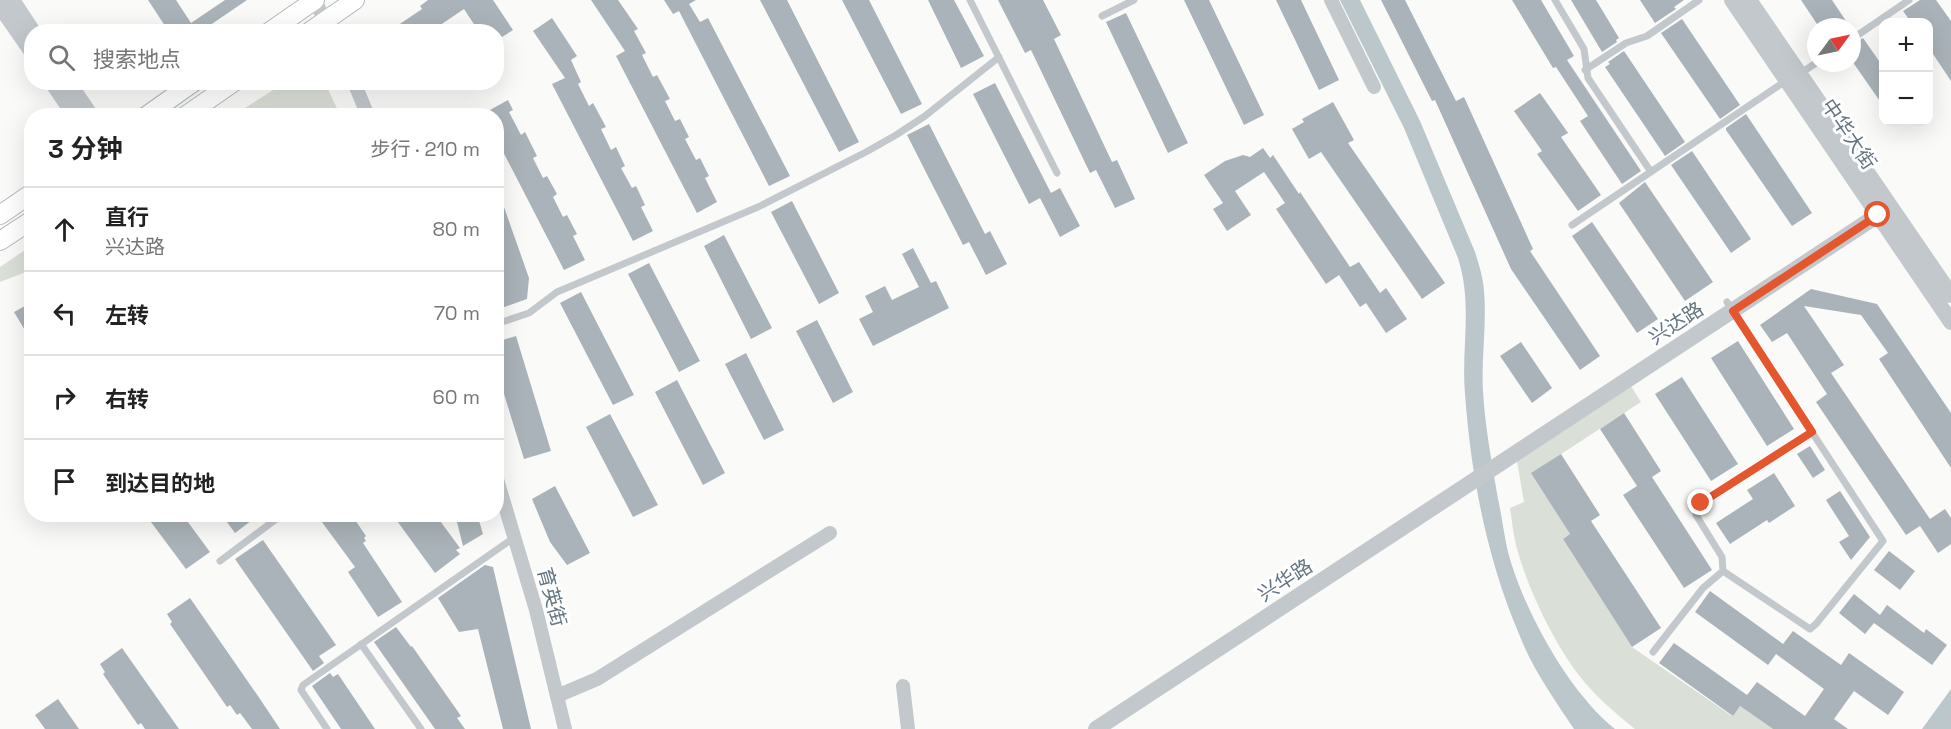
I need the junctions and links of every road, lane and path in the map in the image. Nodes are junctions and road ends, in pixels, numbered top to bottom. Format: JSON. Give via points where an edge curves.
{"nodes":[{"id":1,"x":12,"y":0,"type":"edge"},
{"id":2,"x":315,"y":0,"type":"edge"},
{"id":3,"x":355,"y":0,"type":"edge"},
{"id":4,"x":970,"y":0,"type":"edge"},
{"id":5,"x":1134,"y":0,"type":"edge"},
{"id":6,"x":1331,"y":0,"type":"edge"},
{"id":7,"x":1554,"y":0,"type":"edge"},
{"id":8,"x":1699,"y":0,"type":"edge"},
{"id":9,"x":1732,"y":0,"type":"edge"},
{"id":10,"x":1749,"y":0,"type":"edge"},
{"id":11,"x":1909,"y":0,"type":"edge"},
{"id":12,"x":0,"y":6,"type":"edge"},
{"id":13,"x":1102,"y":16,"type":"dead end"},
{"id":14,"x":28,"y":24,"type":"edge"},
{"id":15,"x":280,"y":24,"type":"edge"},
{"id":16,"x":327,"y":24,"type":"edge"},
{"id":17,"x":330,"y":24,"type":"edge"},
{"id":18,"x":1861,"y":33,"type":"edge"},
{"id":19,"x":24,"y":40,"type":"edge"},
{"id":20,"x":999,"y":57,"type":"junction"},
{"id":21,"x":1807,"y":68,"type":"edge"},
{"id":22,"x":1585,"y":70,"type":"junction"},
{"id":23,"x":1793,"y":77,"type":"junction"},
{"id":24,"x":1374,"y":87,"type":"dead end"},
{"id":25,"x":57,"y":90,"type":"edge"},
{"id":26,"x":73,"y":90,"type":"edge"},
{"id":27,"x":183,"y":90,"type":"edge"},
{"id":28,"x":222,"y":90,"type":"edge"},
{"id":29,"x":357,"y":90,"type":"edge"},
{"id":30,"x":70,"y":108,"type":"edge"},
{"id":31,"x":86,"y":108,"type":"edge"},
{"id":32,"x":157,"y":108,"type":"edge"},
{"id":33,"x":197,"y":108,"type":"edge"},
{"id":34,"x":365,"y":108,"type":"edge"},
{"id":35,"x":1651,"y":172,"type":"junction"},
{"id":36,"x":1057,"y":173,"type":"dead end"},
{"id":37,"x":24,"y":198,"type":"edge"},
{"id":38,"x":0,"y":215,"type":"edge"},
{"id":39,"x":1878,"y":215,"type":"junction"},
{"id":40,"x":24,"y":224,"type":"edge"},
{"id":41,"x":1572,"y":225,"type":"dead end"},
{"id":42,"x":0,"y":241,"type":"edge"},
{"id":43,"x":1951,"y":295,"type":"edge"},
{"id":44,"x":1730,"y":307,"type":"junction"},
{"id":45,"x":504,"y":321,"type":"edge"},
{"id":46,"x":1951,"y":322,"type":"edge"},
{"id":47,"x":1812,"y":432,"type":"junction"},
{"id":48,"x":1496,"y":466,"type":"joint"},
{"id":49,"x":504,"y":502,"type":"edge"},
{"id":50,"x":272,"y":522,"type":"edge"},
{"id":51,"x":830,"y":533,"type":"dead end"},
{"id":52,"x":515,"y":537,"type":"junction"},
{"id":53,"x":220,"y":561,"type":"dead end"},
{"id":54,"x":1723,"y":571,"type":"junction"},
{"id":55,"x":361,"y":644,"type":"junction"},
{"id":56,"x":1653,"y":652,"type":"dead end"},
{"id":57,"x":903,"y":686,"type":"dead end"},
{"id":58,"x":557,"y":696,"type":"junction"},
{"id":59,"x":327,"y":729,"type":"edge"},
{"id":60,"x":421,"y":729,"type":"edge"},
{"id":61,"x":564,"y":729,"type":"edge"},
{"id":62,"x":908,"y":729,"type":"edge"},
{"id":63,"x":1096,"y":729,"type":"edge"}],
"edges":[{"from":1,"to":14,"type":"street"},
{"from":2,"to":15,"type":"main road"},
{"from":2,"to":16,"type":"street"},
{"from":3,"to":17,"type":"main road"},
{"from":4,"to":20,"type":"lane"},
{"from":5,"to":13,"type":"lane"},
{"from":6,"to":24,"type":"street"},
{"from":7,"to":22,"type":"lane","via":[[1584,49]]},
{"from":8,"to":22,"type":"lane","via":[[1647,36],[1626,43]]},
{"from":9,"to":23,"type":"street","name":"中华大街"},
{"from":10,"to":23,"type":"street","name":"中华大街"},
{"from":11,"to":18,"type":"lane"},
{"from":12,"to":19,"type":"street"},
{"from":20,"to":36,"type":"lane"},
{"from":20,"to":45,"type":"lane","via":[[925,116],[866,152],[758,207],[557,292],[530,313]]},
{"from":21,"to":23,"type":"lane"},
{"from":22,"to":35,"type":"lane"},
{"from":23,"to":35,"type":"lane"},
{"from":23,"to":39,"type":"street","name":"中华大街"},
{"from":23,"to":43,"type":"street","name":"中华大街"},
{"from":25,"to":30,"type":"street"},
{"from":26,"to":31,"type":"street"},
{"from":27,"to":32,"type":"main road"},
{"from":28,"to":33,"type":"main road"},
{"from":29,"to":34,"type":"street"},
{"from":35,"to":41,"type":"lane"},
{"from":37,"to":38,"type":"main road"},
{"from":39,"to":44,"type":"street","name":"兴达路"},
{"from":39,"to":46,"type":"street","name":"中华大街"},
{"from":40,"to":42,"type":"main road"},
{"from":44,"to":47,"type":"lane"},
{"from":44,"to":48,"type":"street","name":"兴达路"},
{"from":47,"to":54,"type":"lane","via":[[1697,509],[1696,515],[1722,557]]},
{"from":47,"to":54,"type":"lane","via":[[1883,541],[1810,629]]},
{"from":48,"to":63,"type":"street","name":"兴华路"},
{"from":49,"to":52,"type":"street","name":"育英街"},
{"from":50,"to":53,"type":"lane"},
{"from":51,"to":58,"type":"street","via":[[597,679]]},
{"from":52,"to":55,"type":"lane"},
{"from":52,"to":58,"type":"street","name":"育英街"},
{"from":54,"to":56,"type":"lane","via":[[1703,588]]},
{"from":55,"to":59,"type":"lane","via":[[303,685],[304,696]]},
{"from":55,"to":60,"type":"lane"},
{"from":57,"to":62,"type":"street"},
{"from":58,"to":61,"type":"street","name":"育英街"}]}
